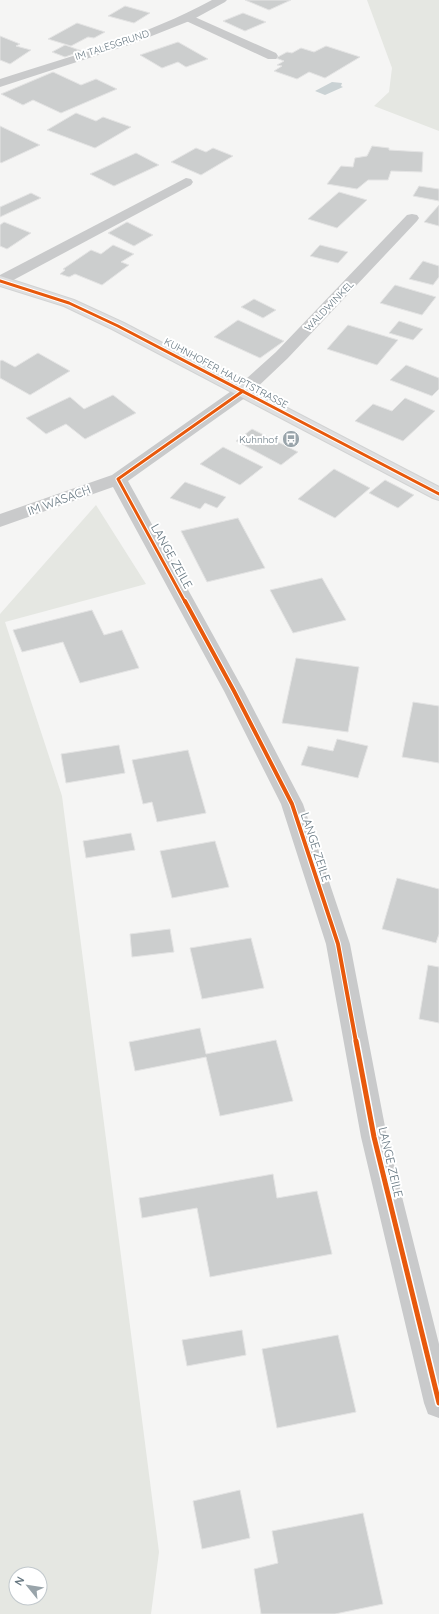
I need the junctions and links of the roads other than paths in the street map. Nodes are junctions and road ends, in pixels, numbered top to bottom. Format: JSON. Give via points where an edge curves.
{"nodes":[{"id":1,"x":221,"y":0,"type":"edge"},
{"id":2,"x":188,"y":18,"type":"junction"},
{"id":3,"x":272,"y":56,"type":"dead end"},
{"id":4,"x":0,"y":83,"type":"edge"},
{"id":5,"x":186,"y":182,"type":"dead end"},
{"id":6,"x":412,"y":218,"type":"dead end"},
{"id":7,"x":1,"y":281,"type":"edge"},
{"id":8,"x":243,"y":391,"type":"junction"},
{"id":9,"x":118,"y":478,"type":"junction"},
{"id":10,"x":439,"y":494,"type":"edge"},
{"id":11,"x":0,"y":521,"type":"edge"},
{"id":12,"x":439,"y":1403,"type":"edge"}],
"edges":[{"from":1,"to":2,"type":"street","name":"IM TALESGRUND"},
{"from":2,"to":3,"type":"street"},
{"from":2,"to":4,"type":"street","name":"IM TALESGRUND","via":[[125,42]]},
{"from":5,"to":7,"type":"street"},
{"from":6,"to":8,"type":"street","name":"WALDWINKEL","via":[[282,355]]},
{"from":7,"to":8,"type":"street","name":"KUHNHOFER HAUPTSTRASSE","via":[[69,303]]},
{"from":8,"to":9,"type":"street"},
{"from":8,"to":10,"type":"street","name":"KUHNHOFER HAUPTSTRASSE"},
{"from":9,"to":11,"type":"street","name":"IM WASACH"},
{"from":9,"to":12,"type":"street","name":"LANGE ZEILE","via":[[234,691],[292,804],[338,944],[374,1137]]}]}
